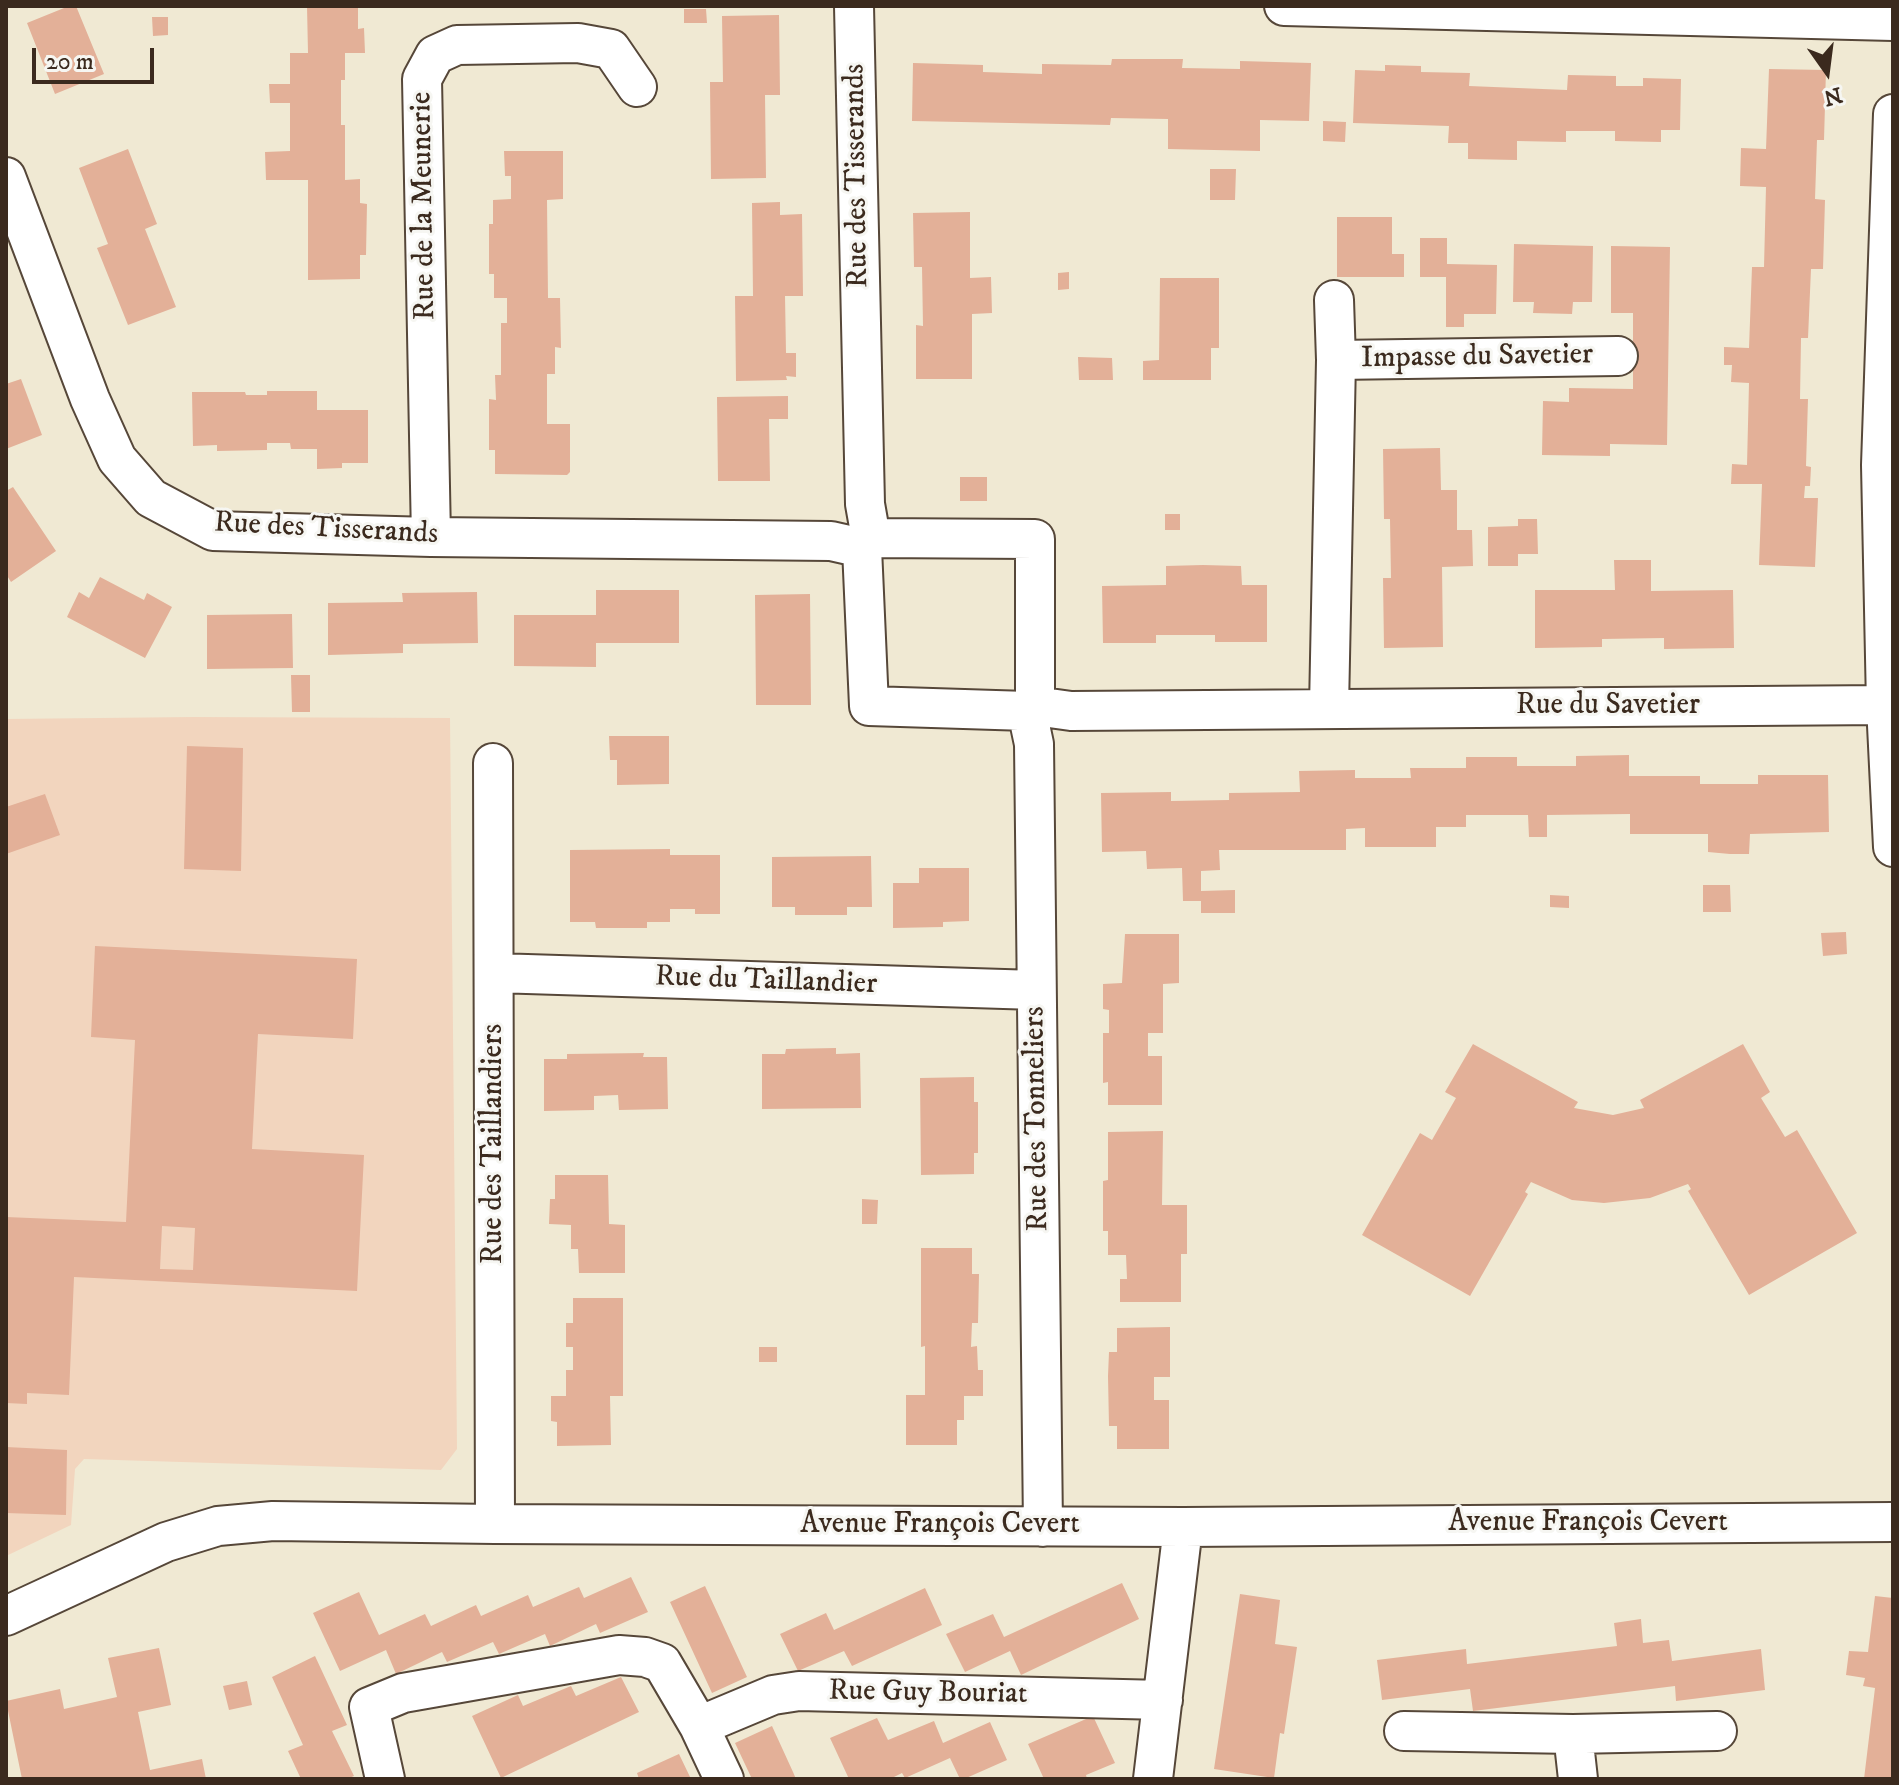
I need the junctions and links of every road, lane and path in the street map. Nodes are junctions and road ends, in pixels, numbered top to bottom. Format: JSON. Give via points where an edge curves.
{"nodes":[{"id":1,"x":854,"y":6,"type":"edge"},
{"id":2,"x":1284,"y":6,"type":"edge"},
{"id":3,"x":1893,"y":21,"type":"edge"},
{"id":4,"x":637,"y":87,"type":"dead end"},
{"id":5,"x":1893,"y":114,"type":"edge"},
{"id":6,"x":6,"y":177,"type":"edge"},
{"id":7,"x":18,"y":248,"type":"edge"},
{"id":8,"x":1334,"y":300,"type":"dead end"},
{"id":9,"x":1618,"y":356,"type":"dead end"},
{"id":10,"x":1336,"y":360,"type":"junction"},
{"id":11,"x":431,"y":537,"type":"junction"},
{"id":12,"x":866,"y":543,"type":"junction"},
{"id":13,"x":1886,"y":705,"type":"junction"},
{"id":14,"x":1329,"y":708,"type":"junction"},
{"id":15,"x":1031,"y":709,"type":"junction"},
{"id":16,"x":493,"y":763,"type":"dead end"},
{"id":17,"x":1893,"y":847,"type":"edge"},
{"id":18,"x":495,"y":973,"type":"junction"},
{"id":19,"x":1036,"y":990,"type":"junction"},
{"id":20,"x":1893,"y":1522,"type":"edge"},
{"id":21,"x":495,"y":1524,"type":"junction"},
{"id":22,"x":1043,"y":1527,"type":"junction"},
{"id":23,"x":1183,"y":1527,"type":"junction"},
{"id":24,"x":6,"y":1616,"type":"edge"},
{"id":25,"x":1163,"y":1700,"type":"junction"},
{"id":26,"x":699,"y":1726,"type":"junction"},
{"id":27,"x":1404,"y":1731,"type":"dead end"},
{"id":28,"x":1717,"y":1731,"type":"dead end"},
{"id":29,"x":1573,"y":1734,"type":"junction"},
{"id":30,"x":385,"y":1779,"type":"edge"},
{"id":31,"x":724,"y":1779,"type":"edge"},
{"id":32,"x":1153,"y":1779,"type":"edge"},
{"id":33,"x":1578,"y":1779,"type":"edge"}],
"edges":[{"from":1,"to":12,"type":"street","name":"Rue des Tisserands"},
{"from":2,"to":3,"type":"street"},
{"from":4,"to":11,"type":"street","name":"Rue de la Meunerie","via":[[611,49],[578,43],[457,45],[435,55],[422,79]]},
{"from":5,"to":13,"type":"street","via":[[1881,465]]},
{"from":6,"to":7,"type":"street","name":"Rue des Tisserands"},
{"from":7,"to":11,"type":"street","name":"Rue des Tisserands","via":[[117,459],[151,498],[213,531]]},
{"from":8,"to":10,"type":"street"},
{"from":9,"to":10,"type":"street","name":"Impasse du Savetier"},
{"from":10,"to":14,"type":"street"},
{"from":11,"to":12,"type":"street","name":"Rue des Tisserands"},
{"from":12,"to":15,"type":"street","name":"Rue du Savetier","via":[[869,706]]},
{"from":12,"to":15,"type":"street","name":"Rue des Tonneliers","via":[[1035,539]]},
{"from":13,"to":14,"type":"street","name":"Rue du Savetier"},
{"from":13,"to":17,"type":"street"},
{"from":14,"to":15,"type":"street","name":"Rue du Savetier"},
{"from":15,"to":19,"type":"street","name":"Rue des Tonneliers"},
{"from":16,"to":18,"type":"street","name":"Rue des Taillandiers"},
{"from":18,"to":19,"type":"street","name":"Rue du Taillandier"},
{"from":18,"to":21,"type":"street","name":"Rue des Taillandiers"},
{"from":19,"to":22,"type":"street","name":"Rue des Tonneliers"},
{"from":20,"to":23,"type":"street","name":"Avenue François Cevert"},
{"from":21,"to":22,"type":"street","name":"Avenue François Cevert"},
{"from":21,"to":24,"type":"street","name":"Avenue François Cevert","via":[[273,1521],[218,1526],[166,1542]]},
{"from":22,"to":23,"type":"street","name":"Avenue François Cevert"},
{"from":23,"to":25,"type":"street"},
{"from":25,"to":26,"type":"street","name":"Rue Guy Bouriat","via":[[799,1691],[773,1695]]},
{"from":25,"to":32,"type":"street"},
{"from":26,"to":30,"type":"street","via":[[662,1663],[619,1655],[403,1693],[369,1707]]},
{"from":26,"to":31,"type":"street"},
{"from":27,"to":29,"type":"street"},
{"from":28,"to":29,"type":"street"},
{"from":29,"to":33,"type":"street"}]}
